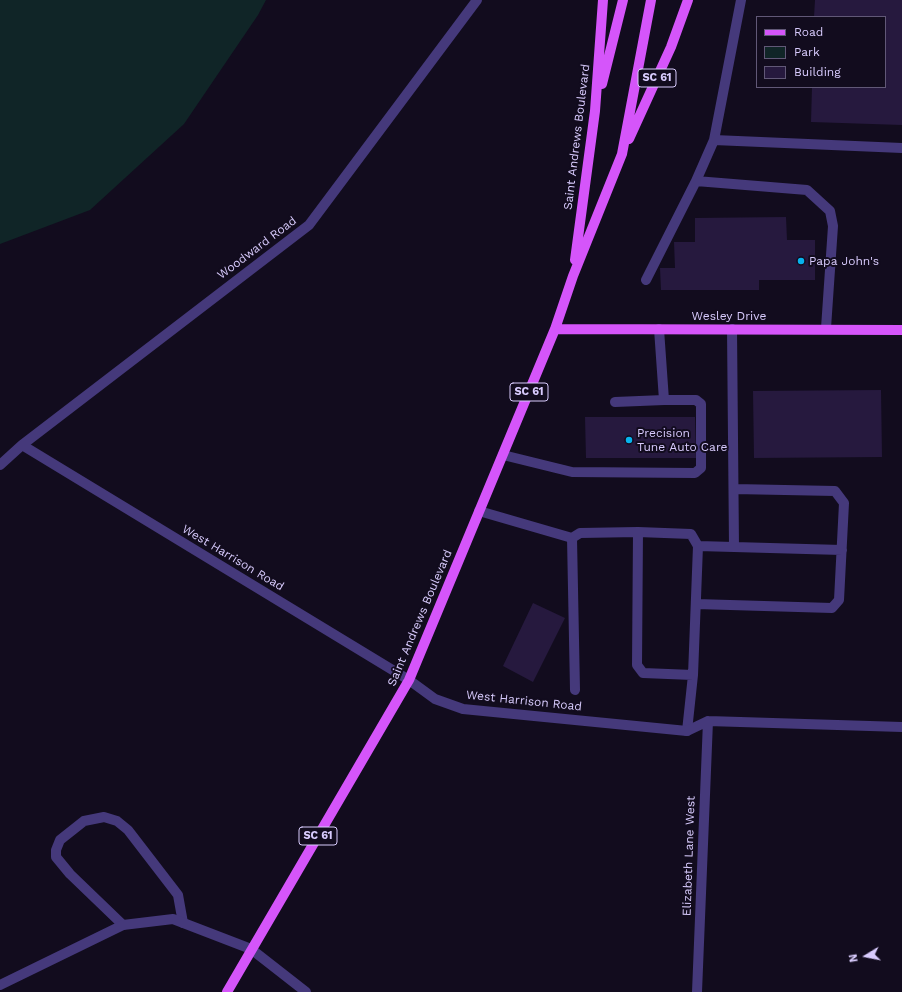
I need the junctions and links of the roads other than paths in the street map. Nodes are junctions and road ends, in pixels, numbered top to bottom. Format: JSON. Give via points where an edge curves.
{"nodes":[{"id":1,"x":477,"y":0,"type":"edge"},
{"id":2,"x":603,"y":0,"type":"edge"},
{"id":3,"x":623,"y":0,"type":"edge"},
{"id":4,"x":651,"y":0,"type":"edge"},
{"id":5,"x":688,"y":0,"type":"edge"},
{"id":6,"x":741,"y":0,"type":"edge"},
{"id":7,"x":595,"y":111,"type":"junction"},
{"id":8,"x":714,"y":140,"type":"junction"},
{"id":9,"x":902,"y":148,"type":"edge"},
{"id":10,"x":622,"y":154,"type":"junction"},
{"id":11,"x":696,"y":181,"type":"junction"},
{"id":12,"x":573,"y":276,"type":"junction"},
{"id":13,"x":646,"y":280,"type":"dead end"},
{"id":14,"x":826,"y":328,"type":"junction"},
{"id":15,"x":556,"y":329,"type":"junction"},
{"id":16,"x":659,"y":329,"type":"junction"},
{"id":17,"x":732,"y":329,"type":"junction"},
{"id":18,"x":902,"y":330,"type":"edge"},
{"id":19,"x":664,"y":400,"type":"junction"},
{"id":20,"x":615,"y":402,"type":"dead end"},
{"id":21,"x":22,"y":445,"type":"junction"},
{"id":22,"x":503,"y":455,"type":"junction"},
{"id":23,"x":0,"y":465,"type":"edge"},
{"id":24,"x":734,"y":489,"type":"junction"},
{"id":25,"x":480,"y":511,"type":"junction"},
{"id":26,"x":638,"y":532,"type":"junction"},
{"id":27,"x":572,"y":538,"type":"junction"},
{"id":28,"x":698,"y":546,"type":"junction"},
{"id":29,"x":734,"y":547,"type":"junction"},
{"id":30,"x":842,"y":550,"type":"junction"},
{"id":31,"x":696,"y":604,"type":"junction"},
{"id":32,"x":693,"y":675,"type":"junction"},
{"id":33,"x":409,"y":680,"type":"junction"},
{"id":34,"x":575,"y":690,"type":"dead end"},
{"id":35,"x":708,"y":721,"type":"junction"},
{"id":36,"x":902,"y":727,"type":"edge"},
{"id":37,"x":687,"y":731,"type":"junction"},
{"id":38,"x":182,"y":923,"type":"junction"},
{"id":39,"x":123,"y":925,"type":"junction"},
{"id":40,"x":251,"y":949,"type":"junction"},
{"id":41,"x":0,"y":985,"type":"edge"},
{"id":42,"x":227,"y":992,"type":"edge"},
{"id":43,"x":306,"y":992,"type":"edge"},
{"id":44,"x":697,"y":992,"type":"edge"}],
"edges":[{"from":1,"to":21,"type":"street","name":"Woodward Road","via":[[309,225]]},
{"from":2,"to":7,"type":"main road","name":"Saint Andrews Boulevard"},
{"from":3,"to":7,"type":"main road","number":"SC 61"},
{"from":4,"to":10,"type":"main road","name":"Saint Andrews Boulevard"},
{"from":5,"to":10,"type":"main road","number":"SC 61","via":[[671,47]]},
{"from":6,"to":8,"type":"street"},
{"from":7,"to":12,"type":"main road","name":"Saint Andrews Boulevard","number":"SC 61"},
{"from":8,"to":9,"type":"street"},
{"from":8,"to":11,"type":"street"},
{"from":10,"to":12,"type":"main road","name":"Saint Andrews Boulevard","number":"SC 61"},
{"from":11,"to":13,"type":"street"},
{"from":11,"to":14,"type":"street","via":[[808,190],[830,211],[833,226]]},
{"from":12,"to":15,"type":"main road","name":"Saint Andrews Boulevard","number":"SC 61"},
{"from":14,"to":17,"type":"main road","name":"Wesley Drive"},
{"from":14,"to":18,"type":"main road","name":"Wesley Drive"},
{"from":15,"to":16,"type":"main road","name":"Wesley Drive"},
{"from":15,"to":22,"type":"main road","name":"Saint Andrews Boulevard","number":"SC 61"},
{"from":16,"to":17,"type":"main road","name":"Wesley Drive"},
{"from":16,"to":19,"type":"street"},
{"from":17,"to":24,"type":"street"},
{"from":19,"to":20,"type":"street"},
{"from":19,"to":22,"type":"street","via":[[696,400],[702,404],[701,468],[695,473],[572,472]]},
{"from":21,"to":23,"type":"street","name":"Woodward Road"},
{"from":21,"to":33,"type":"street","name":"West Harrison Road"},
{"from":22,"to":25,"type":"main road","name":"Saint Andrews Boulevard","number":"SC 61"},
{"from":24,"to":29,"type":"street"},
{"from":24,"to":30,"type":"street","via":[[835,491],[844,503]]},
{"from":25,"to":27,"type":"street"},
{"from":25,"to":33,"type":"main road","name":"Saint Andrews Boulevard","number":"SC 61"},
{"from":26,"to":27,"type":"street","via":[[580,532]]},
{"from":26,"to":28,"type":"street","via":[[691,534]]},
{"from":26,"to":32,"type":"street","via":[[637,665],[643,673]]},
{"from":27,"to":34,"type":"street"},
{"from":28,"to":29,"type":"street"},
{"from":28,"to":31,"type":"street"},
{"from":29,"to":30,"type":"street"},
{"from":30,"to":31,"type":"street","via":[[839,600],[832,608]]},
{"from":31,"to":32,"type":"street"},
{"from":32,"to":37,"type":"street"},
{"from":33,"to":37,"type":"street","name":"West Harrison Road","via":[[435,699],[463,709]]},
{"from":33,"to":40,"type":"main road","name":"Saint Andrews Boulevard","number":"SC 61"},
{"from":35,"to":36,"type":"street"},
{"from":35,"to":37,"type":"street"},
{"from":35,"to":44,"type":"street","name":"Elizabeth Lane West"},
{"from":38,"to":39,"type":"street","via":[[173,919]]},
{"from":38,"to":39,"type":"street","via":[[178,895],[128,830],[117,821],[104,816],[84,821],[60,840],[56,857]]},
{"from":38,"to":40,"type":"street"},
{"from":39,"to":41,"type":"street"},
{"from":40,"to":42,"type":"main road","name":"Saint Andrews Boulevard","number":"SC 61"},
{"from":40,"to":43,"type":"street"}]}
